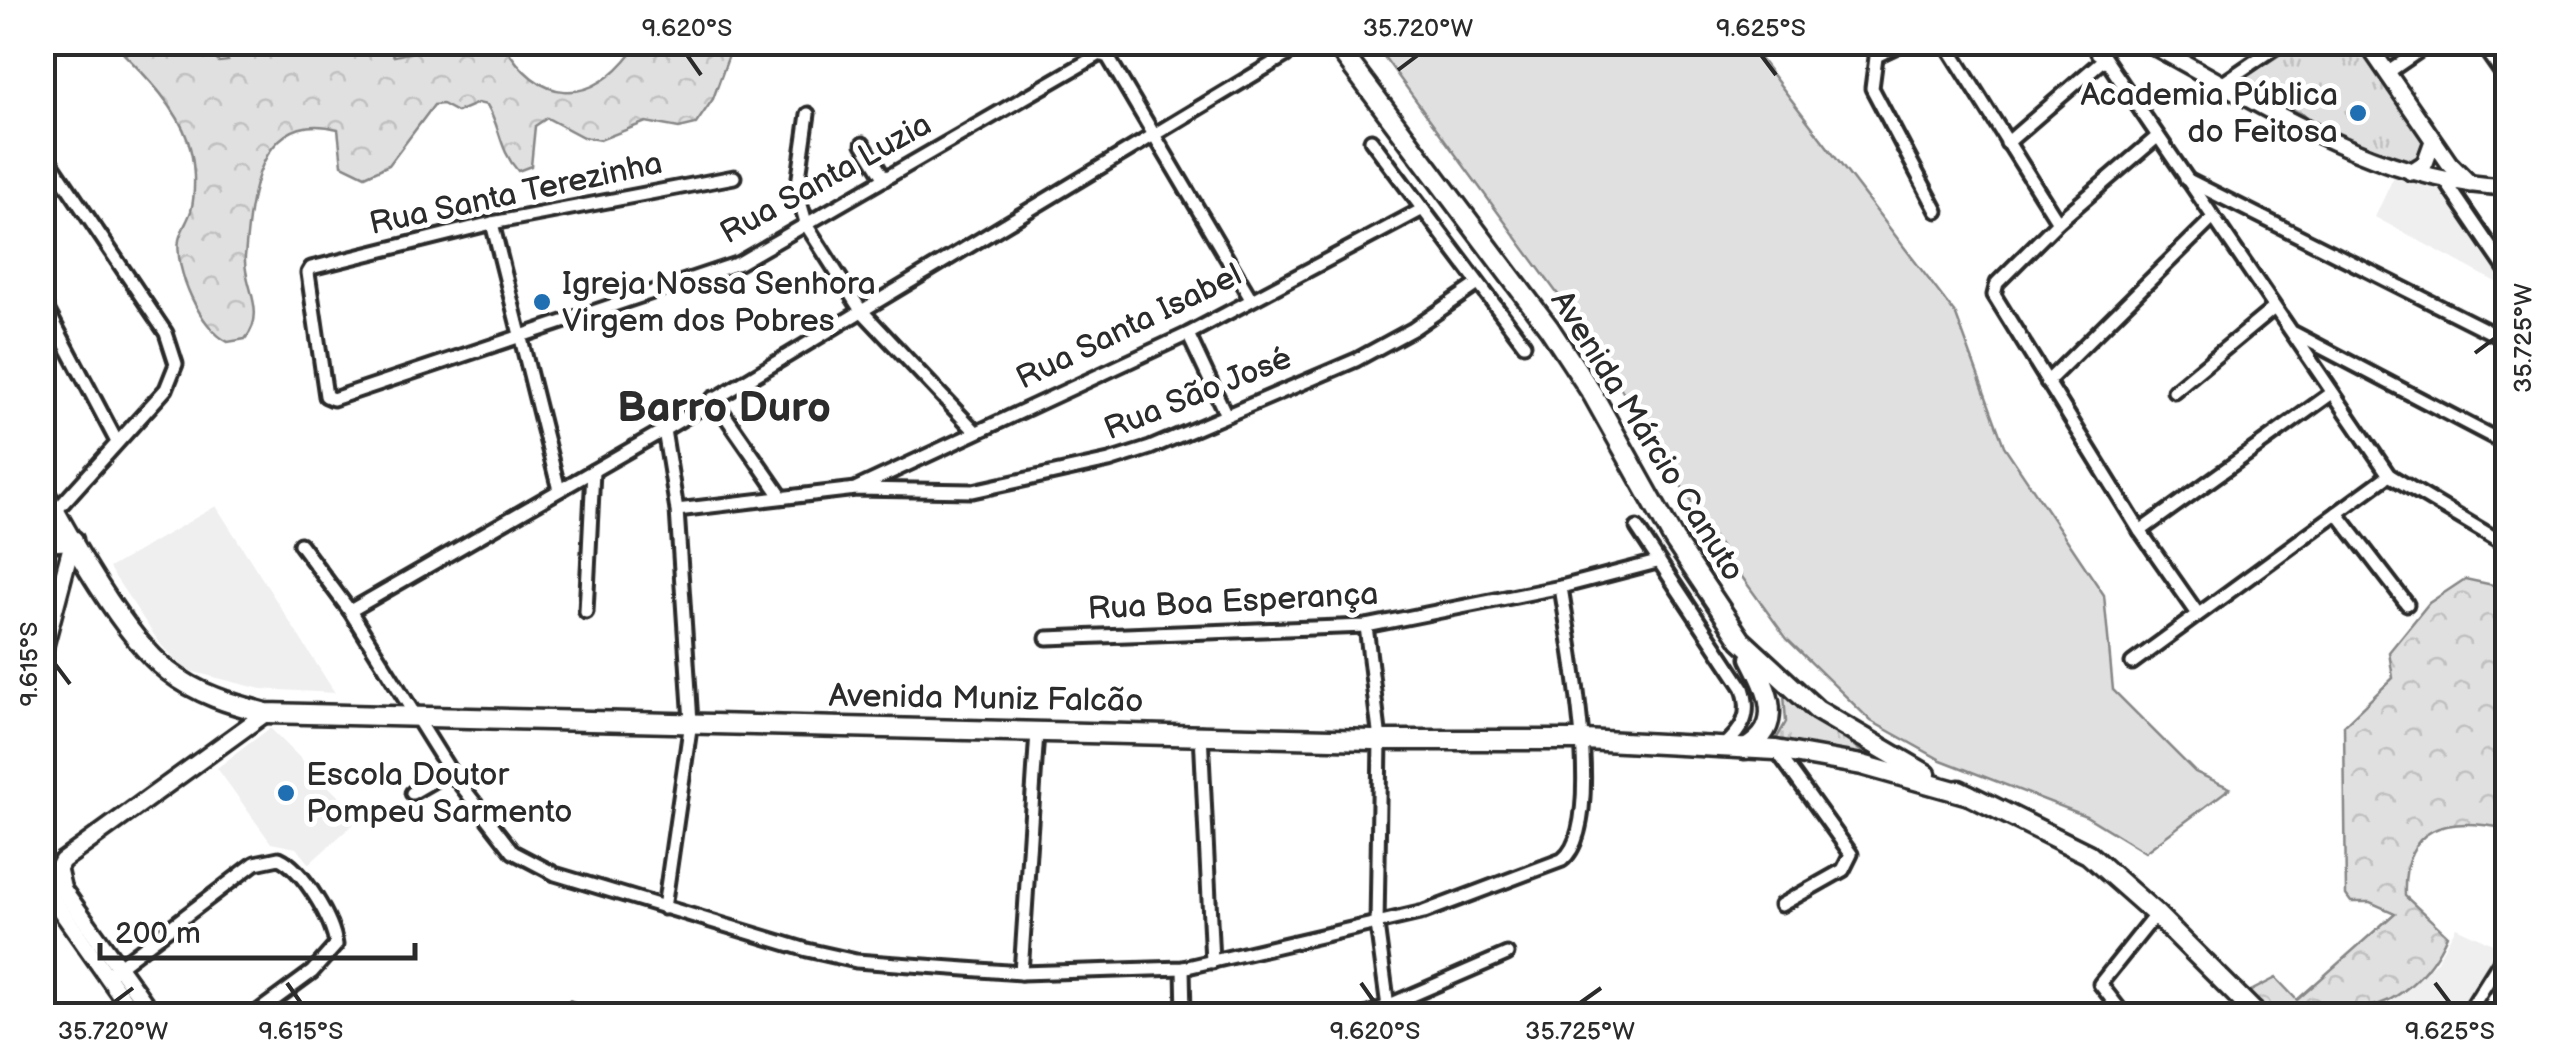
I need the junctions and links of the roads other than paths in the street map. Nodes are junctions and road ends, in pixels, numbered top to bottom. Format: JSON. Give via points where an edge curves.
{"nodes":[{"id":1,"x":1308,"y":42,"type":"edge"},
{"id":2,"x":1334,"y":42,"type":"edge"},
{"id":3,"x":1906,"y":42,"type":"edge"},
{"id":4,"x":1945,"y":42,"type":"edge"},
{"id":5,"x":2146,"y":42,"type":"edge"},
{"id":6,"x":2283,"y":42,"type":"edge"},
{"id":7,"x":2366,"y":42,"type":"edge"},
{"id":8,"x":2432,"y":42,"type":"edge"},
{"id":9,"x":2480,"y":42,"type":"edge"},
{"id":10,"x":1877,"y":49,"type":"edge"},
{"id":11,"x":2100,"y":49,"type":"edge"},
{"id":12,"x":2387,"y":73,"type":"junction"},
{"id":13,"x":2508,"y":82,"type":"edge"},
{"id":14,"x":2223,"y":83,"type":"junction"},
{"id":15,"x":808,"y":114,"type":"dead end"},
{"id":16,"x":1155,"y":136,"type":"junction"},
{"id":17,"x":2157,"y":137,"type":"junction"},
{"id":18,"x":1371,"y":140,"type":"dead end"},
{"id":19,"x":2434,"y":141,"type":"junction"},
{"id":20,"x":2007,"y":142,"type":"junction"},
{"id":21,"x":863,"y":144,"type":"dead end"},
{"id":22,"x":42,"y":149,"type":"edge"},
{"id":23,"x":2411,"y":172,"type":"junction"},
{"id":24,"x":734,"y":177,"type":"dead end"},
{"id":25,"x":2186,"y":178,"type":"junction"},
{"id":26,"x":885,"y":179,"type":"junction"},
{"id":27,"x":2446,"y":182,"type":"junction"},
{"id":28,"x":2470,"y":184,"type":"junction"},
{"id":29,"x":2508,"y":186,"type":"edge"},
{"id":30,"x":1423,"y":209,"type":"junction"},
{"id":31,"x":1938,"y":210,"type":"dead end"},
{"id":32,"x":2212,"y":218,"type":"junction"},
{"id":33,"x":2058,"y":222,"type":"junction"},
{"id":34,"x":492,"y":224,"type":"junction"},
{"id":35,"x":808,"y":226,"type":"junction"},
{"id":36,"x":2508,"y":273,"type":"edge"},
{"id":37,"x":1478,"y":284,"type":"junction"},
{"id":38,"x":1251,"y":299,"type":"junction"},
{"id":39,"x":42,"y":300,"type":"edge"},
{"id":40,"x":2274,"y":308,"type":"junction"},
{"id":41,"x":860,"y":309,"type":"junction"},
{"id":42,"x":2289,"y":330,"type":"junction"},
{"id":43,"x":1188,"y":334,"type":"junction"},
{"id":44,"x":522,"y":338,"type":"junction"},
{"id":45,"x":2508,"y":341,"type":"edge"},
{"id":46,"x":1524,"y":344,"type":"dead end"},
{"id":47,"x":2329,"y":352,"type":"junction"},
{"id":48,"x":2318,"y":371,"type":"junction"},
{"id":49,"x":2047,"y":382,"type":"junction"},
{"id":50,"x":2174,"y":391,"type":"dead end"},
{"id":51,"x":2332,"y":393,"type":"junction"},
{"id":52,"x":713,"y":398,"type":"junction"},
{"id":53,"x":330,"y":399,"type":"joint"},
{"id":54,"x":1226,"y":415,"type":"junction"},
{"id":55,"x":664,"y":430,"type":"junction"},
{"id":56,"x":975,"y":431,"type":"junction"},
{"id":57,"x":116,"y":442,"type":"junction"},
{"id":58,"x":2508,"y":445,"type":"edge"},
{"id":59,"x":593,"y":472,"type":"junction"},
{"id":60,"x":2388,"y":475,"type":"junction"},
{"id":61,"x":42,"y":488,"type":"edge"},
{"id":62,"x":856,"y":489,"type":"junction"},
{"id":63,"x":559,"y":490,"type":"junction"},
{"id":64,"x":781,"y":496,"type":"junction"},
{"id":65,"x":677,"y":510,"type":"junction"},
{"id":66,"x":2337,"y":514,"type":"junction"},
{"id":67,"x":49,"y":519,"type":"edge"},
{"id":68,"x":1637,"y":528,"type":"dead end"},
{"id":69,"x":2140,"y":531,"type":"junction"},
{"id":70,"x":72,"y":540,"type":"junction"},
{"id":71,"x":42,"y":542,"type":"edge"},
{"id":72,"x":300,"y":544,"type":"dead end"},
{"id":73,"x":2508,"y":546,"type":"edge"},
{"id":74,"x":1656,"y":562,"type":"junction"},
{"id":75,"x":1561,"y":587,"type":"junction"},
{"id":76,"x":2407,"y":604,"type":"dead end"},
{"id":77,"x":350,"y":610,"type":"junction"},
{"id":78,"x":586,"y":612,"type":"dead end"},
{"id":79,"x":2198,"y":614,"type":"junction"},
{"id":80,"x":1366,"y":626,"type":"junction"},
{"id":81,"x":1047,"y":638,"type":"dead end"},
{"id":82,"x":1741,"y":640,"type":"junction"},
{"id":83,"x":42,"y":657,"type":"edge"},
{"id":84,"x":2132,"y":663,"type":"dead end"},
{"id":85,"x":266,"y":713,"type":"junction"},
{"id":86,"x":418,"y":719,"type":"junction"},
{"id":87,"x":691,"y":722,"type":"junction"},
{"id":88,"x":1037,"y":732,"type":"junction"},
{"id":89,"x":1201,"y":732,"type":"junction"},
{"id":90,"x":1380,"y":740,"type":"junction"},
{"id":91,"x":1584,"y":740,"type":"junction"},
{"id":92,"x":1722,"y":749,"type":"junction"},
{"id":93,"x":1744,"y":749,"type":"junction"},
{"id":94,"x":1776,"y":750,"type":"junction"},
{"id":95,"x":450,"y":772,"type":"junction"},
{"id":96,"x":412,"y":793,"type":"dead end"},
{"id":97,"x":1969,"y":796,"type":"junction"},
{"id":98,"x":42,"y":860,"type":"edge"},
{"id":99,"x":42,"y":884,"type":"edge"},
{"id":100,"x":62,"y":886,"type":"junction"},
{"id":101,"x":1781,"y":905,"type":"dead end"},
{"id":102,"x":664,"y":908,"type":"junction"},
{"id":103,"x":2156,"y":914,"type":"junction"},
{"id":104,"x":1376,"y":925,"type":"junction"},
{"id":105,"x":2508,"y":949,"type":"edge"},
{"id":106,"x":1507,"y":954,"type":"dead end"},
{"id":107,"x":1212,"y":962,"type":"junction"},
{"id":108,"x":1184,"y":968,"type":"junction"},
{"id":109,"x":113,"y":972,"type":"junction"},
{"id":110,"x":1021,"y":973,"type":"junction"},
{"id":111,"x":1388,"y":1007,"type":"junction"},
{"id":112,"x":135,"y":1016,"type":"edge"},
{"id":113,"x":154,"y":1016,"type":"edge"},
{"id":114,"x":252,"y":1016,"type":"edge"},
{"id":115,"x":1184,"y":1016,"type":"edge"},
{"id":116,"x":1364,"y":1016,"type":"edge"},
{"id":117,"x":2125,"y":1016,"type":"edge"},
{"id":118,"x":2258,"y":1016,"type":"edge"},
{"id":119,"x":2466,"y":1016,"type":"edge"}],
"edges":[{"from":1,"to":16,"type":"street"},
{"from":2,"to":82,"type":"main road","name":"Avenida Márcio Canuto","via":[[1548,328]]},
{"from":3,"to":10,"type":"street"},
{"from":4,"to":20,"type":"street"},
{"from":5,"to":14,"type":"main road"},
{"from":6,"to":14,"type":"street"},
{"from":7,"to":12,"type":"main road"},
{"from":8,"to":12,"type":"street"},
{"from":9,"to":13,"type":"street"},
{"from":10,"to":31,"type":"street","via":[[1874,96]]},
{"from":11,"to":17,"type":"street"},
{"from":11,"to":20,"type":"street"},
{"from":12,"to":19,"type":"main road"},
{"from":14,"to":23,"type":"main road","via":[[2352,150]]},
{"from":15,"to":35,"type":"street","via":[[796,191]]},
{"from":16,"to":26,"type":"street","name":"Rua Santa Luzia","via":[[1100,54]]},
{"from":16,"to":38,"type":"street"},
{"from":16,"to":41,"type":"street"},
{"from":17,"to":25,"type":"street"},
{"from":17,"to":33,"type":"street"},
{"from":18,"to":30,"type":"street"},
{"from":19,"to":23,"type":"main road","via":[[2430,157]]},
{"from":19,"to":27,"type":"main road"},
{"from":19,"to":28,"type":"main road"},
{"from":20,"to":33,"type":"street"},
{"from":21,"to":26,"type":"street"},
{"from":22,"to":57,"type":"street","via":[[174,348],[172,382]]},
{"from":23,"to":27,"type":"main road"},
{"from":24,"to":34,"type":"street","name":"Rua Santa Terezinha"},
{"from":25,"to":32,"type":"street"},
{"from":25,"to":45,"type":"street"},
{"from":26,"to":35,"type":"street","name":"Rua Santa Luzia"},
{"from":27,"to":28,"type":"main road"},
{"from":27,"to":36,"type":"street"},
{"from":28,"to":29,"type":"main road"},
{"from":30,"to":37,"type":"street"},
{"from":30,"to":38,"type":"street","name":"Rua Santa Isabel"},
{"from":32,"to":40,"type":"street"},
{"from":32,"to":49,"type":"street"},
{"from":33,"to":49,"type":"street","via":[[1994,288]]},
{"from":34,"to":44,"type":"street"},
{"from":34,"to":53,"type":"street","name":"Rua Santa Terezinha","via":[[309,269]]},
{"from":35,"to":41,"type":"street"},
{"from":35,"to":44,"type":"street","name":"Rua Santa Luzia","via":[[739,263]]},
{"from":37,"to":46,"type":"street"},
{"from":37,"to":54,"type":"street","name":"Rua São José","via":[[1378,348]]},
{"from":38,"to":43,"type":"street","name":"Rua Santa Isabel"},
{"from":39,"to":57,"type":"street"},
{"from":40,"to":42,"type":"street"},
{"from":40,"to":50,"type":"street"},
{"from":41,"to":52,"type":"street"},
{"from":41,"to":56,"type":"street"},
{"from":42,"to":47,"type":"street"},
{"from":42,"to":48,"type":"street"},
{"from":43,"to":54,"type":"street"},
{"from":43,"to":56,"type":"street","name":"Rua Santa Isabel"},
{"from":44,"to":53,"type":"street","name":"Rua Santa Luzia"},
{"from":44,"to":63,"type":"street"},
{"from":47,"to":48,"type":"street"},
{"from":47,"to":58,"type":"street"},
{"from":48,"to":51,"type":"street"},
{"from":49,"to":69,"type":"street"},
{"from":51,"to":60,"type":"street"},
{"from":51,"to":69,"type":"street"},
{"from":52,"to":55,"type":"street"},
{"from":52,"to":64,"type":"street"},
{"from":54,"to":62,"type":"street","name":"Rua São José","via":[[1150,448],[1006,487],[935,493]]},
{"from":55,"to":59,"type":"street"},
{"from":55,"to":65,"type":"street"},
{"from":56,"to":62,"type":"street","name":"Rua Santa Isabel"},
{"from":57,"to":67,"type":"street"},
{"from":59,"to":63,"type":"street"},
{"from":59,"to":78,"type":"street"},
{"from":60,"to":66,"type":"street"},
{"from":60,"to":73,"type":"street"},
{"from":61,"to":67,"type":"main road","name":"Avenida Muniz Falcão"},
{"from":62,"to":64,"type":"street","name":"Rua São José"},
{"from":63,"to":77,"type":"street"},
{"from":64,"to":65,"type":"street","name":"Rua São José"},
{"from":65,"to":87,"type":"street"},
{"from":66,"to":76,"type":"street"},
{"from":66,"to":79,"type":"street"},
{"from":67,"to":70,"type":"main road","name":"Avenida Muniz Falcão"},
{"from":68,"to":74,"type":"street"},
{"from":69,"to":79,"type":"street"},
{"from":70,"to":71,"type":"main road"},
{"from":70,"to":83,"type":"main road"},
{"from":70,"to":85,"type":"main road","name":"Avenida Muniz Falcão","via":[[165,669],[206,694]]},
{"from":72,"to":77,"type":"street"},
{"from":74,"to":75,"type":"street","name":"Rua Boa Esperança"},
{"from":74,"to":92,"type":"street","via":[[1743,688],[1744,726]]},
{"from":75,"to":80,"type":"street","name":"Rua Boa Esperança"},
{"from":75,"to":91,"type":"street"},
{"from":77,"to":86,"type":"street"},
{"from":79,"to":84,"type":"street"},
{"from":80,"to":81,"type":"street","name":"Rua Boa Esperança"},
{"from":80,"to":90,"type":"street"},
{"from":82,"to":93,"type":"main road","via":[[1772,708],[1768,729]]},
{"from":82,"to":97,"type":"main road","name":"Avenida Márcio Canuto","via":[[1817,710]]},
{"from":85,"to":86,"type":"main road","name":"Avenida Muniz Falcão"},
{"from":85,"to":100,"type":"main road","via":[[62,861]]},
{"from":86,"to":87,"type":"main road","name":"Avenida Muniz Falcão"},
{"from":86,"to":95,"type":"street"},
{"from":87,"to":88,"type":"main road","name":"Avenida Muniz Falcão"},
{"from":87,"to":102,"type":"street"},
{"from":88,"to":89,"type":"main road","name":"Avenida Muniz Falcão"},
{"from":88,"to":110,"type":"street"},
{"from":89,"to":90,"type":"main road","name":"Avenida Muniz Falcão"},
{"from":89,"to":107,"type":"street"},
{"from":90,"to":91,"type":"main road","name":"Avenida Muniz Falcão"},
{"from":90,"to":104,"type":"street"},
{"from":91,"to":92,"type":"main road","name":"Avenida Muniz Falcão"},
{"from":91,"to":104,"type":"street","via":[[1578,842],[1569,855],[1542,871]]},
{"from":92,"to":93,"type":"main road","name":"Avenida Muniz Falcão"},
{"from":93,"to":94,"type":"main road","name":"Avenida Muniz Falcão"},
{"from":94,"to":97,"type":"main road","name":"Avenida Muniz Falcão","via":[[1862,765]]},
{"from":94,"to":101,"type":"street","via":[[1851,854],[1843,870]]},
{"from":95,"to":96,"type":"street"},
{"from":95,"to":102,"type":"street","via":[[513,852],[555,874]]},
{"from":97,"to":103,"type":"main road","via":[[2088,854]]},
{"from":98,"to":100,"type":"main road"},
{"from":99,"to":109,"type":"main road"},
{"from":100,"to":109,"type":"main road"},
{"from":102,"to":110,"type":"street","via":[[856,961]]},
{"from":103,"to":117,"type":"street","via":[[2100,984]]},
{"from":103,"to":118,"type":"main road"},
{"from":104,"to":107,"type":"street"},
{"from":104,"to":111,"type":"street"},
{"from":105,"to":119,"type":"street"},
{"from":106,"to":111,"type":"street"},
{"from":107,"to":108,"type":"street"},
{"from":108,"to":110,"type":"street"},
{"from":108,"to":115,"type":"street"},
{"from":109,"to":112,"type":"main road"},
{"from":109,"to":113,"type":"main road"},
{"from":109,"to":114,"type":"street","via":[[272,856],[292,867],[330,924],[336,945],[312,972]]},
{"from":111,"to":116,"type":"street"}]}
